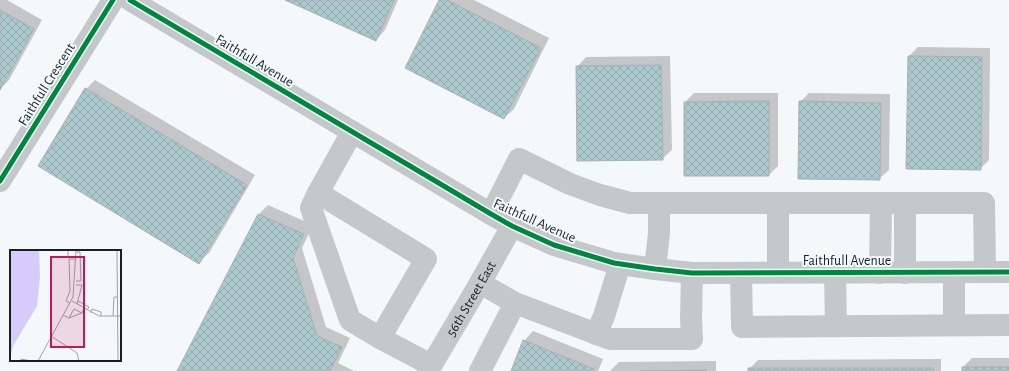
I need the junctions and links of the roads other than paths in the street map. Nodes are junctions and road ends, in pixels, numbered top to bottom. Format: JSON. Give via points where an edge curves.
{"nodes":[{"id":1,"x":113,"y":0,"type":"edge"},
{"id":2,"x":130,"y":0,"type":"edge"},
{"id":3,"x":352,"y":132,"type":"junction"},
{"id":4,"x":0,"y":181,"type":"edge"},
{"id":5,"x":318,"y":193,"type":"junction"},
{"id":6,"x":659,"y":203,"type":"junction"},
{"id":7,"x":778,"y":203,"type":"junction"},
{"id":8,"x":881,"y":203,"type":"junction"},
{"id":9,"x":905,"y":203,"type":"junction"},
{"id":10,"x":491,"y":214,"type":"junction"},
{"id":11,"x":512,"y":226,"type":"junction"},
{"id":12,"x":620,"y":264,"type":"junction"},
{"id":13,"x":655,"y":269,"type":"junction"},
{"id":14,"x":778,"y":272,"type":"junction"},
{"id":15,"x":835,"y":272,"type":"junction"},
{"id":16,"x":880,"y":272,"type":"junction"},
{"id":17,"x":905,"y":272,"type":"junction"},
{"id":18,"x":954,"y":272,"type":"junction"},
{"id":19,"x":985,"y":272,"type":"junction"},
{"id":20,"x":1009,"y":272,"type":"edge"},
{"id":21,"x":692,"y":273,"type":"junction"},
{"id":22,"x":741,"y":273,"type":"junction"},
{"id":23,"x":480,"y":284,"type":"junction"},
{"id":24,"x":515,"y":303,"type":"junction"},
{"id":25,"x":954,"y":325,"type":"junction"},
{"id":26,"x":1009,"y":325,"type":"edge"},
{"id":27,"x":836,"y":326,"type":"junction"},
{"id":28,"x":596,"y":334,"type":"junction"},
{"id":29,"x":380,"y":338,"type":"junction"},
{"id":30,"x":429,"y":368,"type":"edge"},
{"id":31,"x":480,"y":371,"type":"edge"}],
"edges":[{"from":1,"to":4,"type":"street","name":"Faithfull Crescent"},
{"from":2,"to":3,"type":"street","name":"Faithfull Avenue"},
{"from":3,"to":5,"type":"street"},
{"from":3,"to":10,"type":"street","name":"Faithfull Avenue"},
{"from":5,"to":29,"type":"street","via":[[311,208],[350,320]]},
{"from":5,"to":29,"type":"street","via":[[426,258]]},
{"from":6,"to":7,"type":"street"},
{"from":6,"to":10,"type":"street","via":[[630,203],[600,195],[570,184],[519,159]]},
{"from":6,"to":13,"type":"street"},
{"from":7,"to":8,"type":"street"},
{"from":7,"to":14,"type":"street"},
{"from":8,"to":9,"type":"street"},
{"from":8,"to":16,"type":"street"},
{"from":9,"to":17,"type":"street"},
{"from":9,"to":19,"type":"street","via":[[984,203]]},
{"from":10,"to":11,"type":"street","name":"Faithfull Avenue"},
{"from":11,"to":12,"type":"street","name":"Faithfull Avenue","via":[[554,245]]},
{"from":11,"to":23,"type":"street","name":"56th Street East"},
{"from":12,"to":13,"type":"street","name":"Faithfull Avenue"},
{"from":12,"to":28,"type":"street"},
{"from":13,"to":21,"type":"street","name":"Faithfull Avenue"},
{"from":14,"to":15,"type":"street","name":"Faithfull Avenue"},
{"from":14,"to":22,"type":"street","name":"Faithfull Avenue"},
{"from":15,"to":16,"type":"street","name":"Faithfull Avenue"},
{"from":15,"to":27,"type":"street"},
{"from":16,"to":17,"type":"street","name":"Faithfull Avenue"},
{"from":17,"to":18,"type":"street","name":"Faithfull Avenue"},
{"from":18,"to":19,"type":"street","name":"Faithfull Avenue"},
{"from":18,"to":25,"type":"street"},
{"from":19,"to":20,"type":"street","name":"Faithfull Avenue"},
{"from":21,"to":22,"type":"street","name":"Faithfull Avenue"},
{"from":21,"to":28,"type":"street","via":[[692,339],[610,339]]},
{"from":22,"to":27,"type":"street","via":[[742,327]]},
{"from":23,"to":24,"type":"street"},
{"from":23,"to":30,"type":"street","name":"56th Street East"},
{"from":24,"to":28,"type":"street"},
{"from":24,"to":31,"type":"street"},
{"from":25,"to":26,"type":"street"},
{"from":25,"to":27,"type":"street"},
{"from":29,"to":30,"type":"street"}]}
